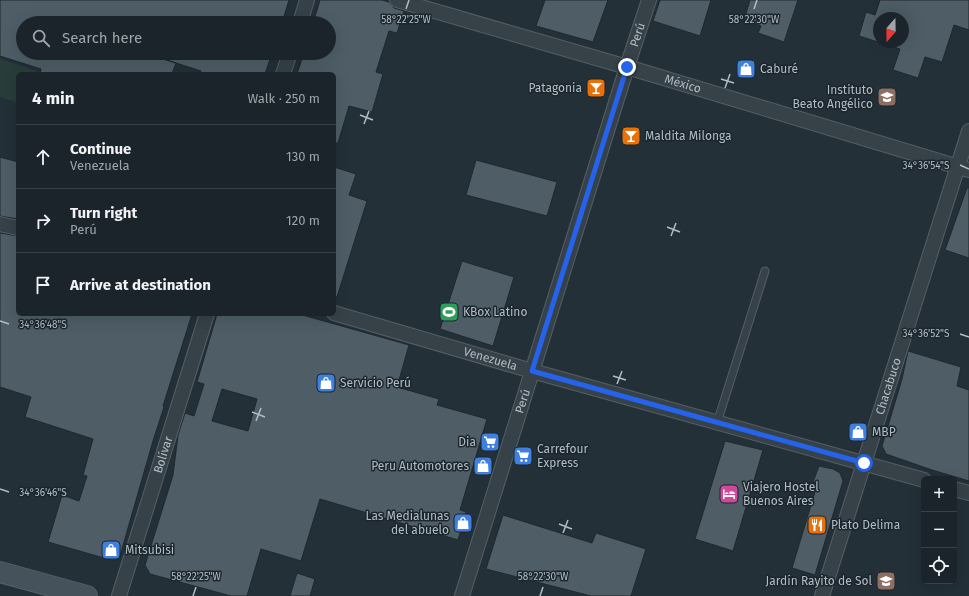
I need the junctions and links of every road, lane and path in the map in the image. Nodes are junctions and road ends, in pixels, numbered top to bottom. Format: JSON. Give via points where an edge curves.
{"nodes":[{"id":1,"x":307,"y":0,"type":"edge"},
{"id":2,"x":397,"y":0,"type":"edge"},
{"id":3,"x":650,"y":0,"type":"edge"},
{"id":4,"x":302,"y":16,"type":"edge"},
{"id":5,"x":288,"y":60,"type":"edge"},
{"id":6,"x":627,"y":67,"type":"junction"},
{"id":7,"x":284,"y":72,"type":"edge"},
{"id":8,"x":969,"y":131,"type":"edge"},
{"id":9,"x":963,"y":169,"type":"edge"},
{"id":10,"x":0,"y":224,"type":"edge"},
{"id":11,"x":16,"y":228,"type":"edge"},
{"id":12,"x":765,"y":271,"type":"dead end"},
{"id":13,"x":336,"y":314,"type":"edge"},
{"id":14,"x":206,"y":316,"type":"edge"},
{"id":15,"x":532,"y":371,"type":"junction"},
{"id":16,"x":717,"y":423,"type":"junction"},
{"id":17,"x":864,"y":463,"type":"junction"},
{"id":18,"x":921,"y":479,"type":"edge"},
{"id":19,"x":957,"y":490,"type":"edge"},
{"id":20,"x":969,"y":493,"type":"edge"},
{"id":21,"x":0,"y":572,"type":"edge"},
{"id":22,"x":87,"y":596,"type":"edge"},
{"id":23,"x":119,"y":596,"type":"edge"},
{"id":24,"x":462,"y":596,"type":"edge"},
{"id":25,"x":822,"y":596,"type":"edge"}],
"edges":[{"from":1,"to":4,"type":"street"},
{"from":2,"to":6,"type":"street","name":"México"},
{"from":3,"to":6,"type":"street","name":"Perú"},
{"from":5,"to":7,"type":"street"},
{"from":6,"to":9,"type":"street","name":"México"},
{"from":6,"to":15,"type":"street","name":"Perú"},
{"from":8,"to":9,"type":"street","name":"Chacabuco"},
{"from":9,"to":17,"type":"street","name":"Chacabuco"},
{"from":10,"to":11,"type":"street"},
{"from":12,"to":16,"type":"lane"},
{"from":13,"to":15,"type":"street","name":"Venezuela"},
{"from":14,"to":23,"type":"street","name":"Bolívar"},
{"from":15,"to":16,"type":"street","name":"Venezuela"},
{"from":15,"to":24,"type":"street","name":"Perú"},
{"from":16,"to":17,"type":"street","name":"Venezuela"},
{"from":17,"to":18,"type":"street","name":"Venezuela"},
{"from":17,"to":25,"type":"street","name":"Chacabuco"},
{"from":19,"to":20,"type":"street"},
{"from":21,"to":22,"type":"main road"}]}
